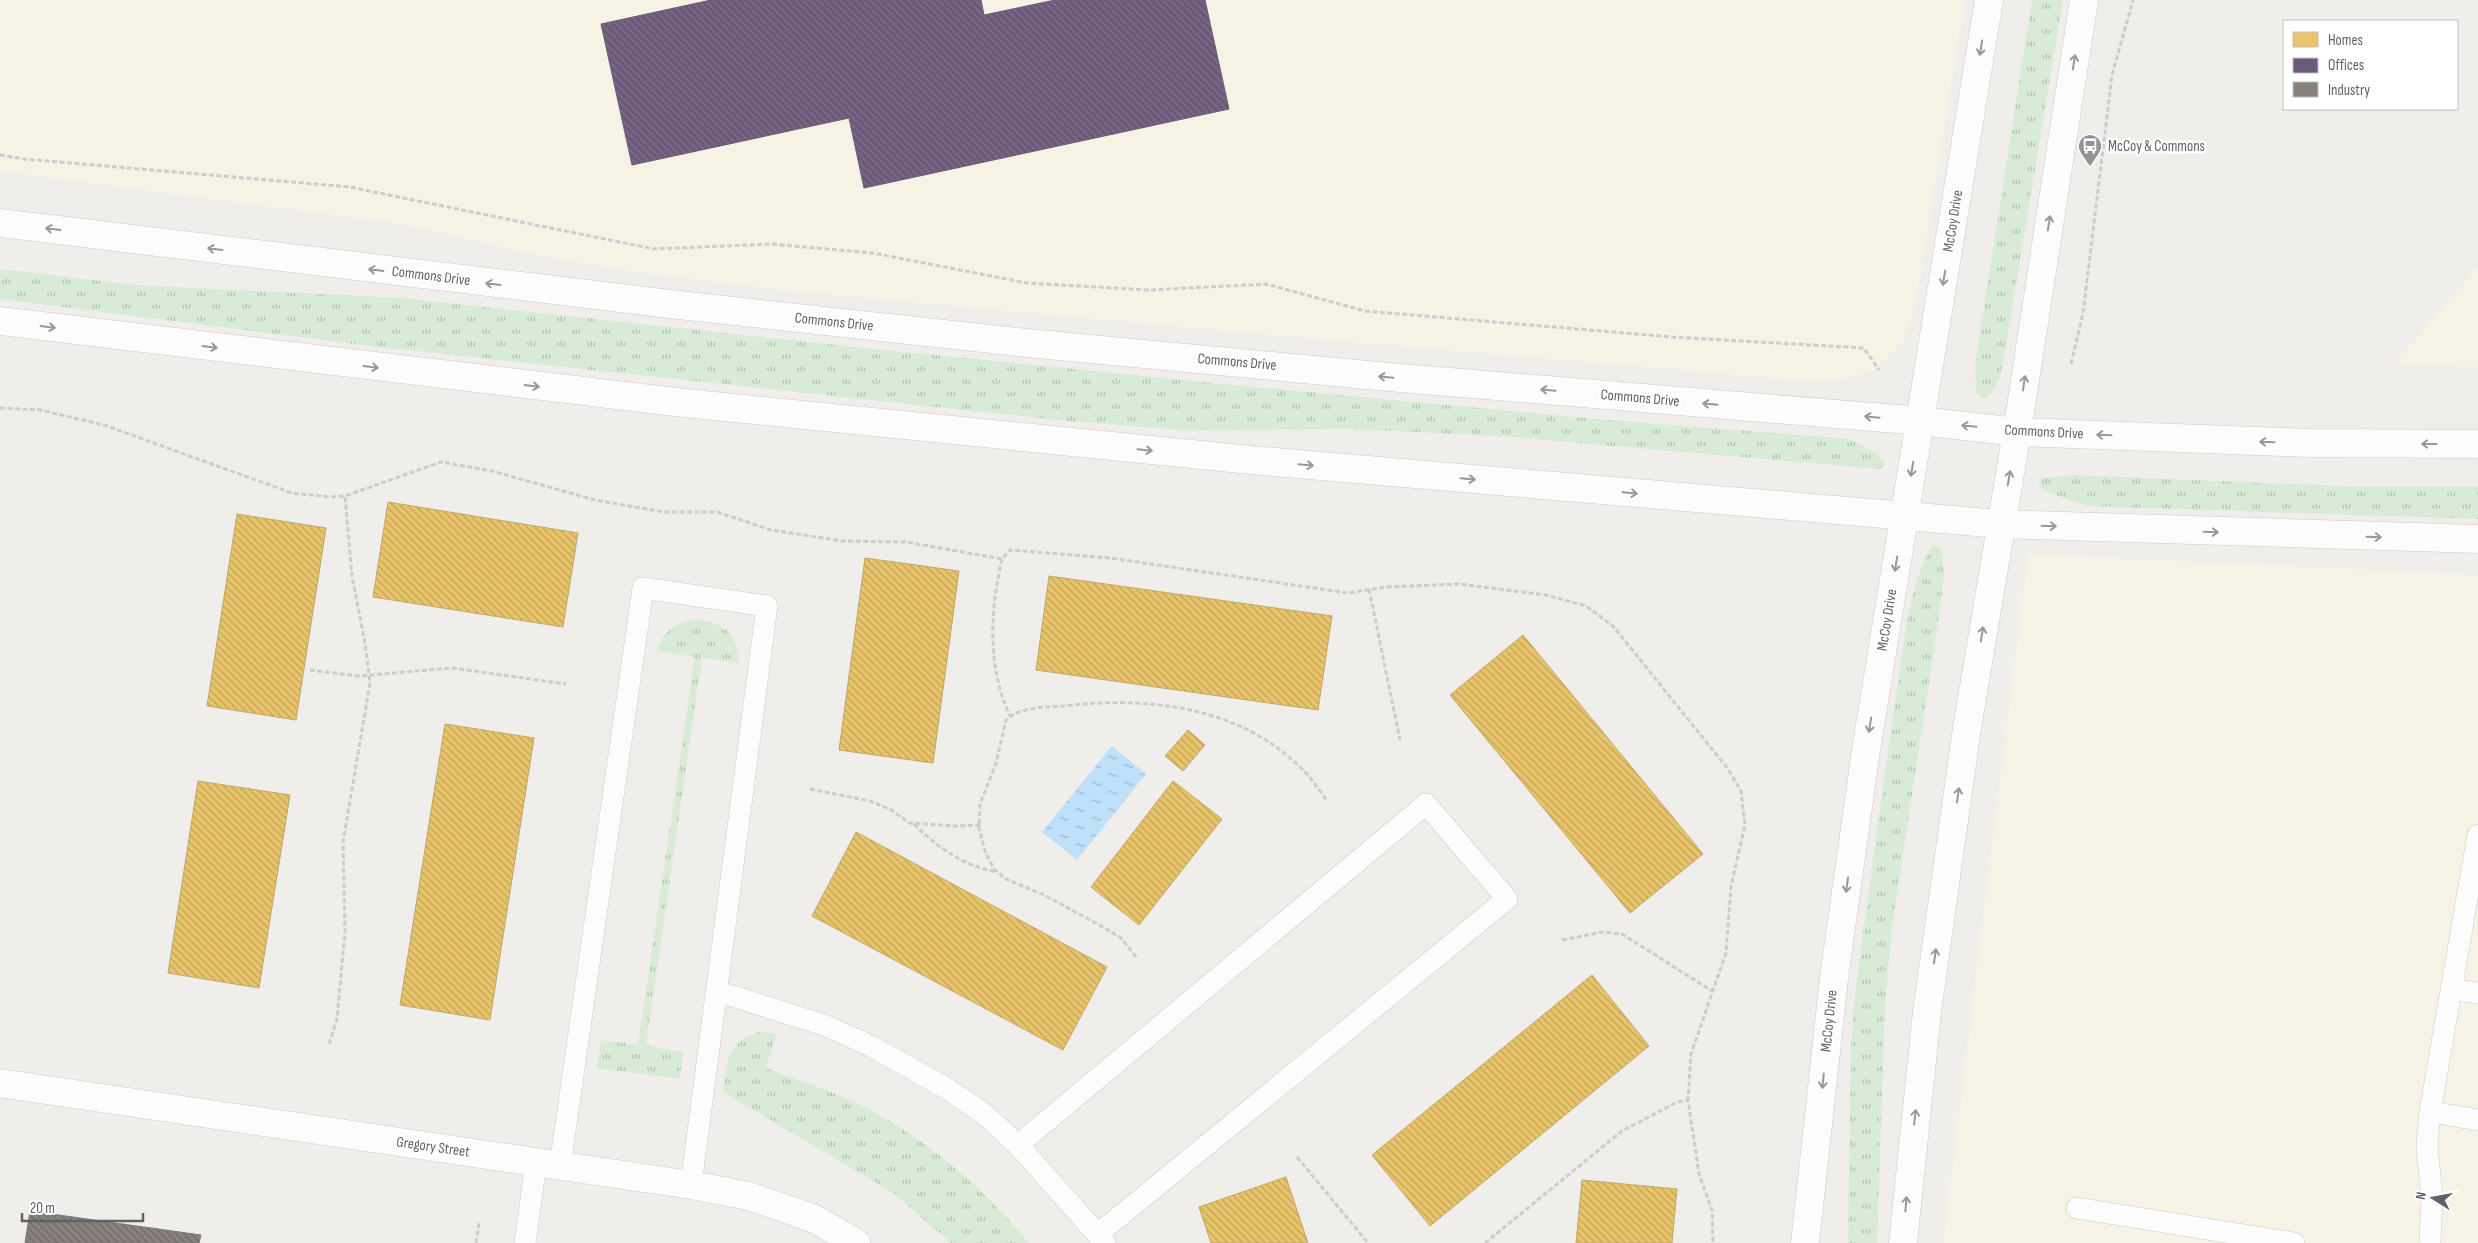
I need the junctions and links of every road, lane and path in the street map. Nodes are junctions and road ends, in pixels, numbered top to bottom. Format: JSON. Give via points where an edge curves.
{"nodes":[{"id":1,"x":1989,"y":0,"type":"edge"},
{"id":2,"x":2084,"y":0,"type":"edge"},
{"id":3,"x":2133,"y":0,"type":"edge"},
{"id":4,"x":0,"y":154,"type":"edge"},
{"id":5,"x":0,"y":223,"type":"edge"},
{"id":6,"x":0,"y":321,"type":"edge"},
{"id":7,"x":2071,"y":364,"type":"dead end"},
{"id":8,"x":1879,"y":370,"type":"dead end"},
{"id":9,"x":0,"y":408,"type":"edge"},
{"id":10,"x":1921,"y":421,"type":"junction"},
{"id":11,"x":2017,"y":432,"type":"junction"},
{"id":12,"x":2478,"y":444,"type":"edge"},
{"id":13,"x":345,"y":496,"type":"junction"},
{"id":14,"x":1904,"y":516,"type":"junction"},
{"id":15,"x":2000,"y":524,"type":"junction"},
{"id":16,"x":2478,"y":539,"type":"edge"},
{"id":17,"x":1002,"y":559,"type":"junction"},
{"id":18,"x":1369,"y":589,"type":"junction"},
{"id":19,"x":310,"y":670,"type":"dead end"},
{"id":20,"x":370,"y":676,"type":"junction"},
{"id":21,"x":566,"y":684,"type":"dead end"},
{"id":22,"x":1010,"y":716,"type":"junction"},
{"id":23,"x":1400,"y":740,"type":"dead end"},
{"id":24,"x":810,"y":788,"type":"dead end"},
{"id":25,"x":1327,"y":801,"type":"dead end"},
{"id":26,"x":914,"y":824,"type":"junction"},
{"id":27,"x":980,"y":825,"type":"junction"},
{"id":28,"x":2478,"y":835,"type":"edge"},
{"id":29,"x":998,"y":872,"type":"junction"},
{"id":30,"x":1562,"y":940,"type":"dead end"},
{"id":31,"x":1136,"y":957,"type":"dead end"},
{"id":32,"x":2451,"y":989,"type":"junction"},
{"id":33,"x":1712,"y":990,"type":"junction"},
{"id":34,"x":716,"y":991,"type":"junction"},
{"id":35,"x":2478,"y":993,"type":"edge"},
{"id":36,"x":329,"y":1044,"type":"dead end"},
{"id":37,"x":0,"y":1083,"type":"edge"},
{"id":38,"x":1688,"y":1100,"type":"junction"},
{"id":39,"x":2430,"y":1112,"type":"junction"},
{"id":40,"x":2478,"y":1120,"type":"edge"},
{"id":41,"x":1018,"y":1145,"type":"junction"},
{"id":42,"x":1298,"y":1157,"type":"dead end"},
{"id":43,"x":548,"y":1164,"type":"junction"},
{"id":44,"x":691,"y":1185,"type":"junction"},
{"id":45,"x":2077,"y":1208,"type":"dead end"},
{"id":46,"x":479,"y":1223,"type":"dead end"},
{"id":47,"x":1102,"y":1239,"type":"edge"},
{"id":48,"x":476,"y":1243,"type":"edge"},
{"id":49,"x":525,"y":1243,"type":"edge"},
{"id":50,"x":856,"y":1243,"type":"edge"},
{"id":51,"x":1368,"y":1243,"type":"edge"},
{"id":52,"x":1485,"y":1243,"type":"edge"},
{"id":53,"x":1713,"y":1243,"type":"edge"},
{"id":54,"x":1805,"y":1243,"type":"edge"},
{"id":55,"x":1902,"y":1243,"type":"edge"},
{"id":56,"x":2294,"y":1243,"type":"edge"},
{"id":57,"x":2430,"y":1243,"type":"edge"}],
"edges":[{"from":1,"to":10,"type":"street","name":"McCoy Drive","one_way":true},
{"from":11,"to":2,"type":"street","one_way":true},
{"from":3,"to":7,"type":"path","via":[[2112,76],[2083,313]]},
{"from":4,"to":8,"type":"path","via":[[24,159],[350,187],[654,249],[771,244],[873,253],[1027,283],[1149,290],[1266,284],[1365,310],[1672,337],[1864,348]]},
{"from":10,"to":5,"type":"street","name":"Commons Drive","one_way":true,"via":[[1399,378],[1018,342],[424,276]]},
{"from":6,"to":14,"type":"street","one_way":true,"via":[[676,402],[1040,441]]},
{"from":9,"to":13,"type":"path","via":[[40,410],[104,425],[292,492]]},
{"from":11,"to":10,"type":"street","name":"Commons Drive","one_way":true},
{"from":10,"to":14,"type":"street","name":"McCoy Drive","one_way":true},
{"from":12,"to":11,"type":"street","name":"Commons Drive","one_way":true,"via":[[2310,443]]},
{"from":15,"to":11,"type":"street","one_way":true},
{"from":13,"to":17,"type":"path","via":[[441,462],[492,471],[595,500],[664,512],[717,512],[771,530],[843,541],[906,542]]},
{"from":13,"to":20,"type":"path","via":[[352,576]]},
{"from":14,"to":15,"type":"street"},
{"from":14,"to":54,"type":"street","name":"McCoy Drive","one_way":true,"via":[[1864,760],[1834,978]]},
{"from":15,"to":16,"type":"street","one_way":true},
{"from":55,"to":15,"type":"street","one_way":true,"via":[[1927,1012]]},
{"from":17,"to":18,"type":"path","via":[[1010,550],[1110,558],[1348,593]]},
{"from":17,"to":22,"type":"path","via":[[993,614],[993,648],[1000,695]]},
{"from":18,"to":23,"type":"path"},
{"from":18,"to":33,"type":"path","via":[[1459,584],[1546,595],[1586,606],[1613,626],[1728,769],[1741,791],[1745,825],[1731,886],[1726,953]]},
{"from":19,"to":20,"type":"path"},
{"from":20,"to":21,"type":"path","via":[[452,668]]},
{"from":20,"to":36,"type":"path","via":[[343,842],[344,932],[337,1019]]},
{"from":22,"to":25,"type":"path","via":[[1088,703],[1182,707],[1205,712],[1232,722],[1284,753],[1302,768]]},
{"from":22,"to":27,"type":"path","via":[[980,804]]},
{"from":24,"to":26,"type":"path","via":[[870,801]]},
{"from":26,"to":27,"type":"path"},
{"from":26,"to":29,"type":"path","via":[[949,854]]},
{"from":27,"to":29,"type":"path","via":[[985,851]]},
{"from":28,"to":32,"type":"lane"},
{"from":29,"to":31,"type":"path","via":[[1105,928],[1121,938]]},
{"from":30,"to":33,"type":"path","via":[[1603,932],[1622,934]]},
{"from":32,"to":35,"type":"lane"},
{"from":32,"to":39,"type":"lane"},
{"from":33,"to":38,"type":"path","via":[[1692,1054]]},
{"from":34,"to":41,"type":"lane","via":[[824,1025],[871,1046],[984,1112]]},
{"from":34,"to":43,"type":"lane","via":[[767,606],[643,588]]},
{"from":34,"to":44,"type":"lane"},
{"from":37,"to":43,"type":"street","name":"Gregory Street"},
{"from":38,"to":52,"type":"path","via":[[1668,1106],[1622,1131]]},
{"from":38,"to":53,"type":"path","via":[[1699,1174],[1712,1210]]},
{"from":39,"to":40,"type":"lane"},
{"from":39,"to":57,"type":"lane","via":[[2427,1146],[2432,1197]]},
{"from":41,"to":47,"type":"lane"},
{"from":41,"to":47,"type":"lane","via":[[1426,804],[1507,899]]},
{"from":42,"to":51,"type":"path"},
{"from":43,"to":44,"type":"street","name":"Gregory Street"},
{"from":43,"to":49,"type":"lane"},
{"from":44,"to":50,"type":"street","name":"Gregory Street","via":[[768,1202],[814,1219]]},
{"from":45,"to":56,"type":"lane"},
{"from":46,"to":48,"type":"path"}]}
